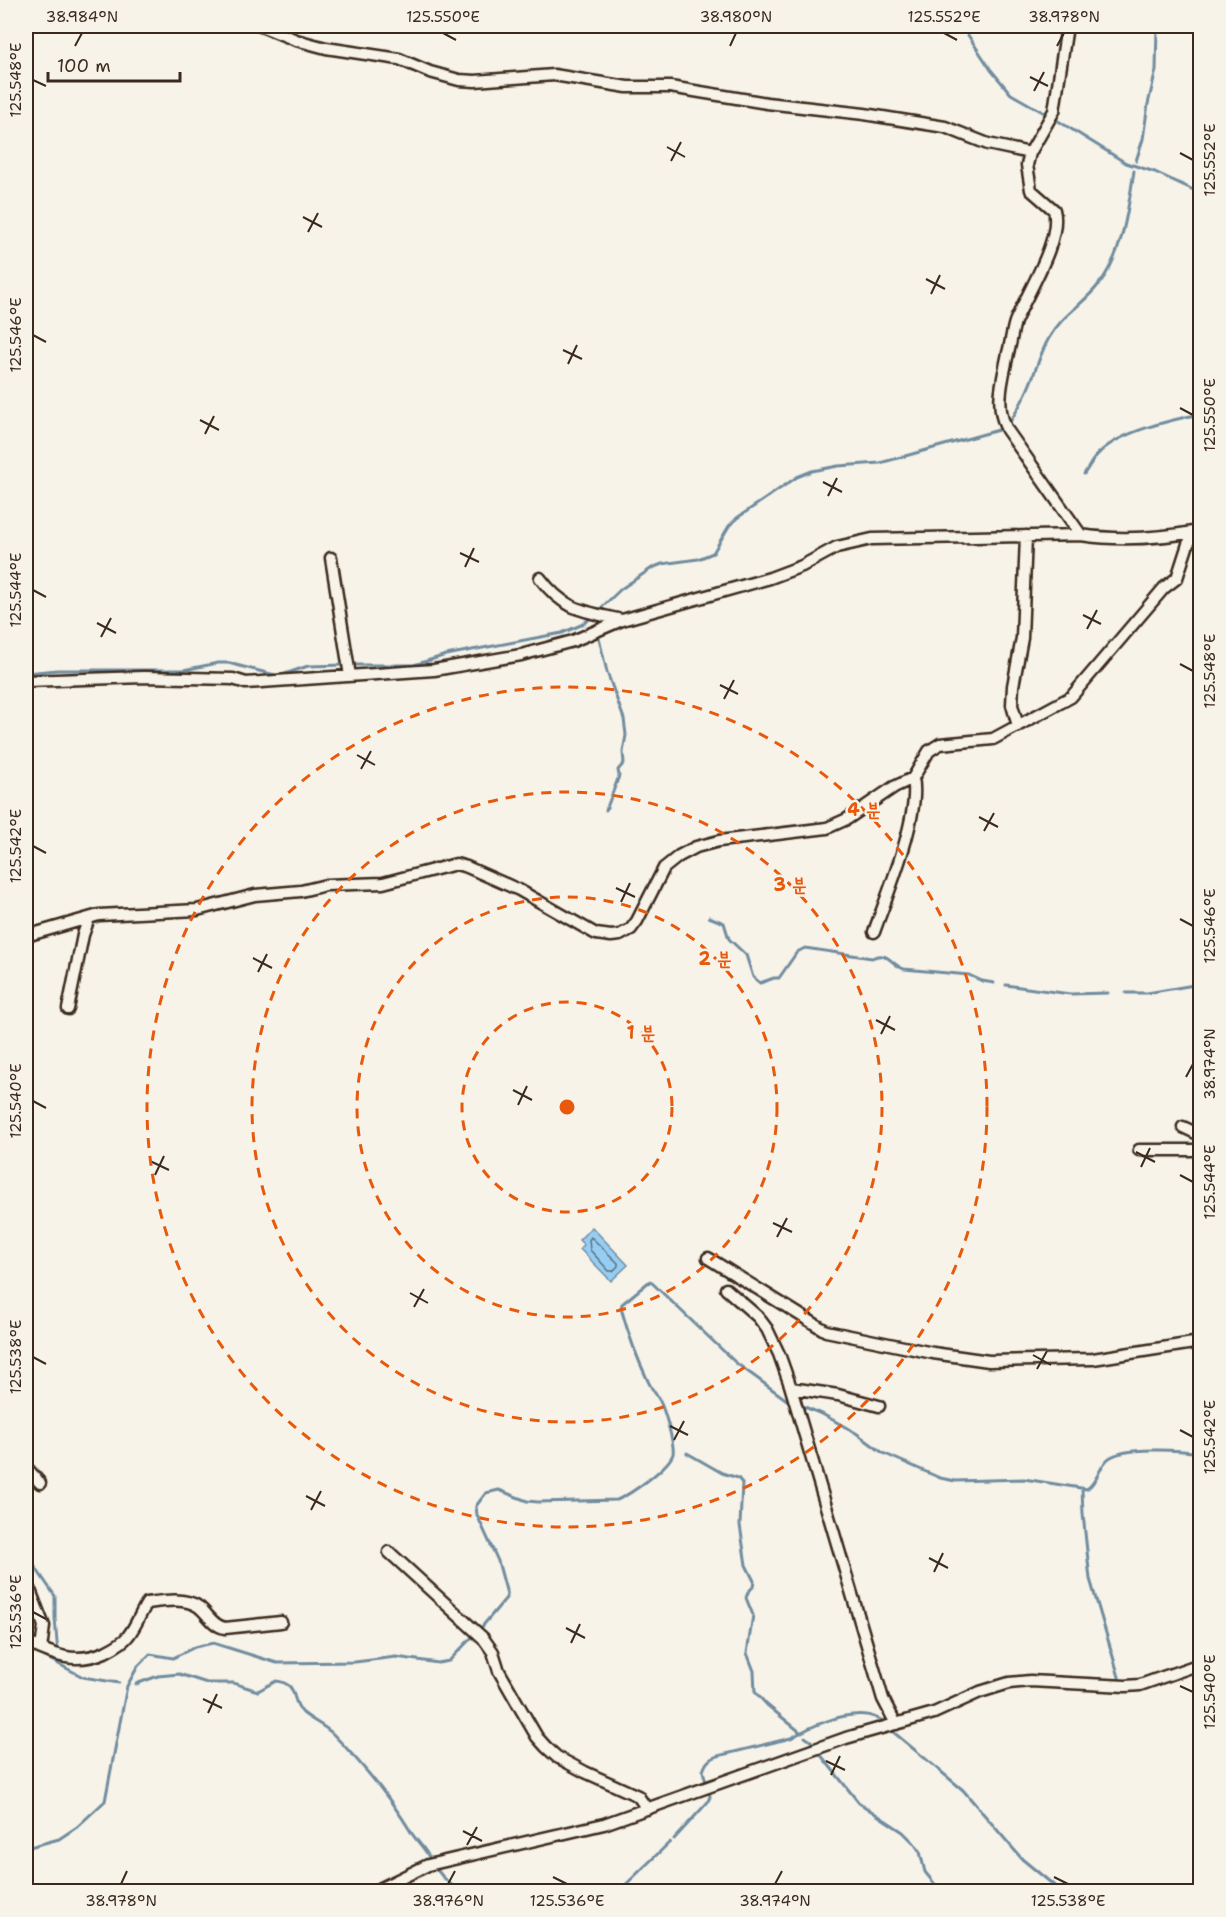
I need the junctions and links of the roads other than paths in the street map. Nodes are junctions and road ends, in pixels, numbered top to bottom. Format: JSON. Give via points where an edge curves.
{"nodes":[{"id":1,"x":261,"y":26,"type":"edge"},
{"id":2,"x":1067,"y":26,"type":"edge"},
{"id":3,"x":1030,"y":153,"type":"junction"},
{"id":4,"x":1198,"y":531,"type":"edge"},
{"id":5,"x":1081,"y":535,"type":"junction"},
{"id":6,"x":1026,"y":536,"type":"junction"},
{"id":7,"x":331,"y":558,"type":"dead end"},
{"id":8,"x":540,"y":578,"type":"dead end"},
{"id":9,"x":622,"y":620,"type":"junction"},
{"id":10,"x":350,"y":676,"type":"junction"},
{"id":11,"x":26,"y":681,"type":"edge"},
{"id":12,"x":1018,"y":726,"type":"junction"},
{"id":13,"x":913,"y":778,"type":"junction"},
{"id":14,"x":89,"y":918,"type":"junction"},
{"id":15,"x":874,"y":932,"type":"dead end"},
{"id":16,"x":26,"y":936,"type":"edge"},
{"id":17,"x":68,"y":1009,"type":"dead end"},
{"id":18,"x":1183,"y":1127,"type":"dead end"},
{"id":19,"x":1200,"y":1135,"type":"edge"},
{"id":20,"x":1140,"y":1150,"type":"dead end"},
{"id":21,"x":1200,"y":1150,"type":"edge"},
{"id":22,"x":708,"y":1258,"type":"dead end"},
{"id":23,"x":726,"y":1289,"type":"dead end"},
{"id":24,"x":1200,"y":1342,"type":"edge"},
{"id":25,"x":791,"y":1388,"type":"junction"},
{"id":26,"x":879,"y":1406,"type":"dead end"},
{"id":27,"x":26,"y":1467,"type":"edge"},
{"id":28,"x":40,"y":1484,"type":"dead end"},
{"id":29,"x":389,"y":1552,"type":"dead end"},
{"id":30,"x":26,"y":1580,"type":"edge"},
{"id":31,"x":281,"y":1622,"type":"dead end"},
{"id":32,"x":26,"y":1642,"type":"edge"},
{"id":33,"x":41,"y":1649,"type":"junction"},
{"id":34,"x":1200,"y":1664,"type":"edge"},
{"id":35,"x":896,"y":1724,"type":"junction"},
{"id":36,"x":647,"y":1809,"type":"junction"},
{"id":37,"x":373,"y":1892,"type":"edge"}],
"edges":[{"from":1,"to":3,"type":"street","via":[[326,48],[399,59],[459,80],[554,75],[627,87],[670,87],[945,127],[988,144]]},
{"from":2,"to":3,"type":"street","via":[[1054,111]]},
{"from":3,"to":5,"type":"street","via":[[1027,165],[1031,190],[1054,210],[1056,229],[1015,323],[1001,387],[1000,411],[1006,430]]},
{"from":4,"to":5,"type":"street","via":[[1172,537]]},
{"from":4,"to":12,"type":"street","via":[[1188,544],[1177,578],[1164,588],[1071,697]]},
{"from":5,"to":6,"type":"street"},
{"from":6,"to":9,"type":"street","via":[[872,539],[837,547],[770,578]]},
{"from":6,"to":12,"type":"street","via":[[1022,638],[1012,705]]},
{"from":7,"to":10,"type":"street"},
{"from":8,"to":9,"type":"street","via":[[553,595],[572,608]]},
{"from":9,"to":10,"type":"street","via":[[573,641],[521,655],[434,670]]},
{"from":10,"to":11,"type":"street","via":[[246,683],[233,679],[144,677]]},
{"from":12,"to":13,"type":"street","via":[[993,739],[940,744],[929,751]]},
{"from":13,"to":14,"type":"street","via":[[827,828],[720,841],[679,856],[664,868],[637,921],[620,935],[596,933],[519,890],[456,864],[383,883],[326,885],[255,895],[197,910]]},
{"from":13,"to":15,"type":"street","via":[[909,826]]},
{"from":14,"to":16,"type":"street"},
{"from":14,"to":17,"type":"street"},
{"from":18,"to":19,"type":"street"},
{"from":20,"to":21,"type":"street"},
{"from":22,"to":24,"type":"street","via":[[826,1331],[933,1353],[989,1361],[1093,1359]]},
{"from":23,"to":25,"type":"street","via":[[767,1329]]},
{"from":25,"to":26,"type":"street"},
{"from":25,"to":35,"type":"street","via":[[883,1699]]},
{"from":27,"to":28,"type":"street"},
{"from":29,"to":36,"type":"street","via":[[483,1638],[546,1747],[585,1772],[638,1796]]},
{"from":30,"to":33,"type":"street","via":[[44,1626]]},
{"from":31,"to":33,"type":"street","via":[[225,1628],[218,1627],[192,1603],[147,1603],[128,1636],[96,1655],[70,1659]]},
{"from":32,"to":33,"type":"street"},
{"from":34,"to":35,"type":"street","via":[[1140,1685],[1009,1683]]},
{"from":35,"to":36,"type":"street"},
{"from":36,"to":37,"type":"street","via":[[604,1824],[428,1864]]}]}
